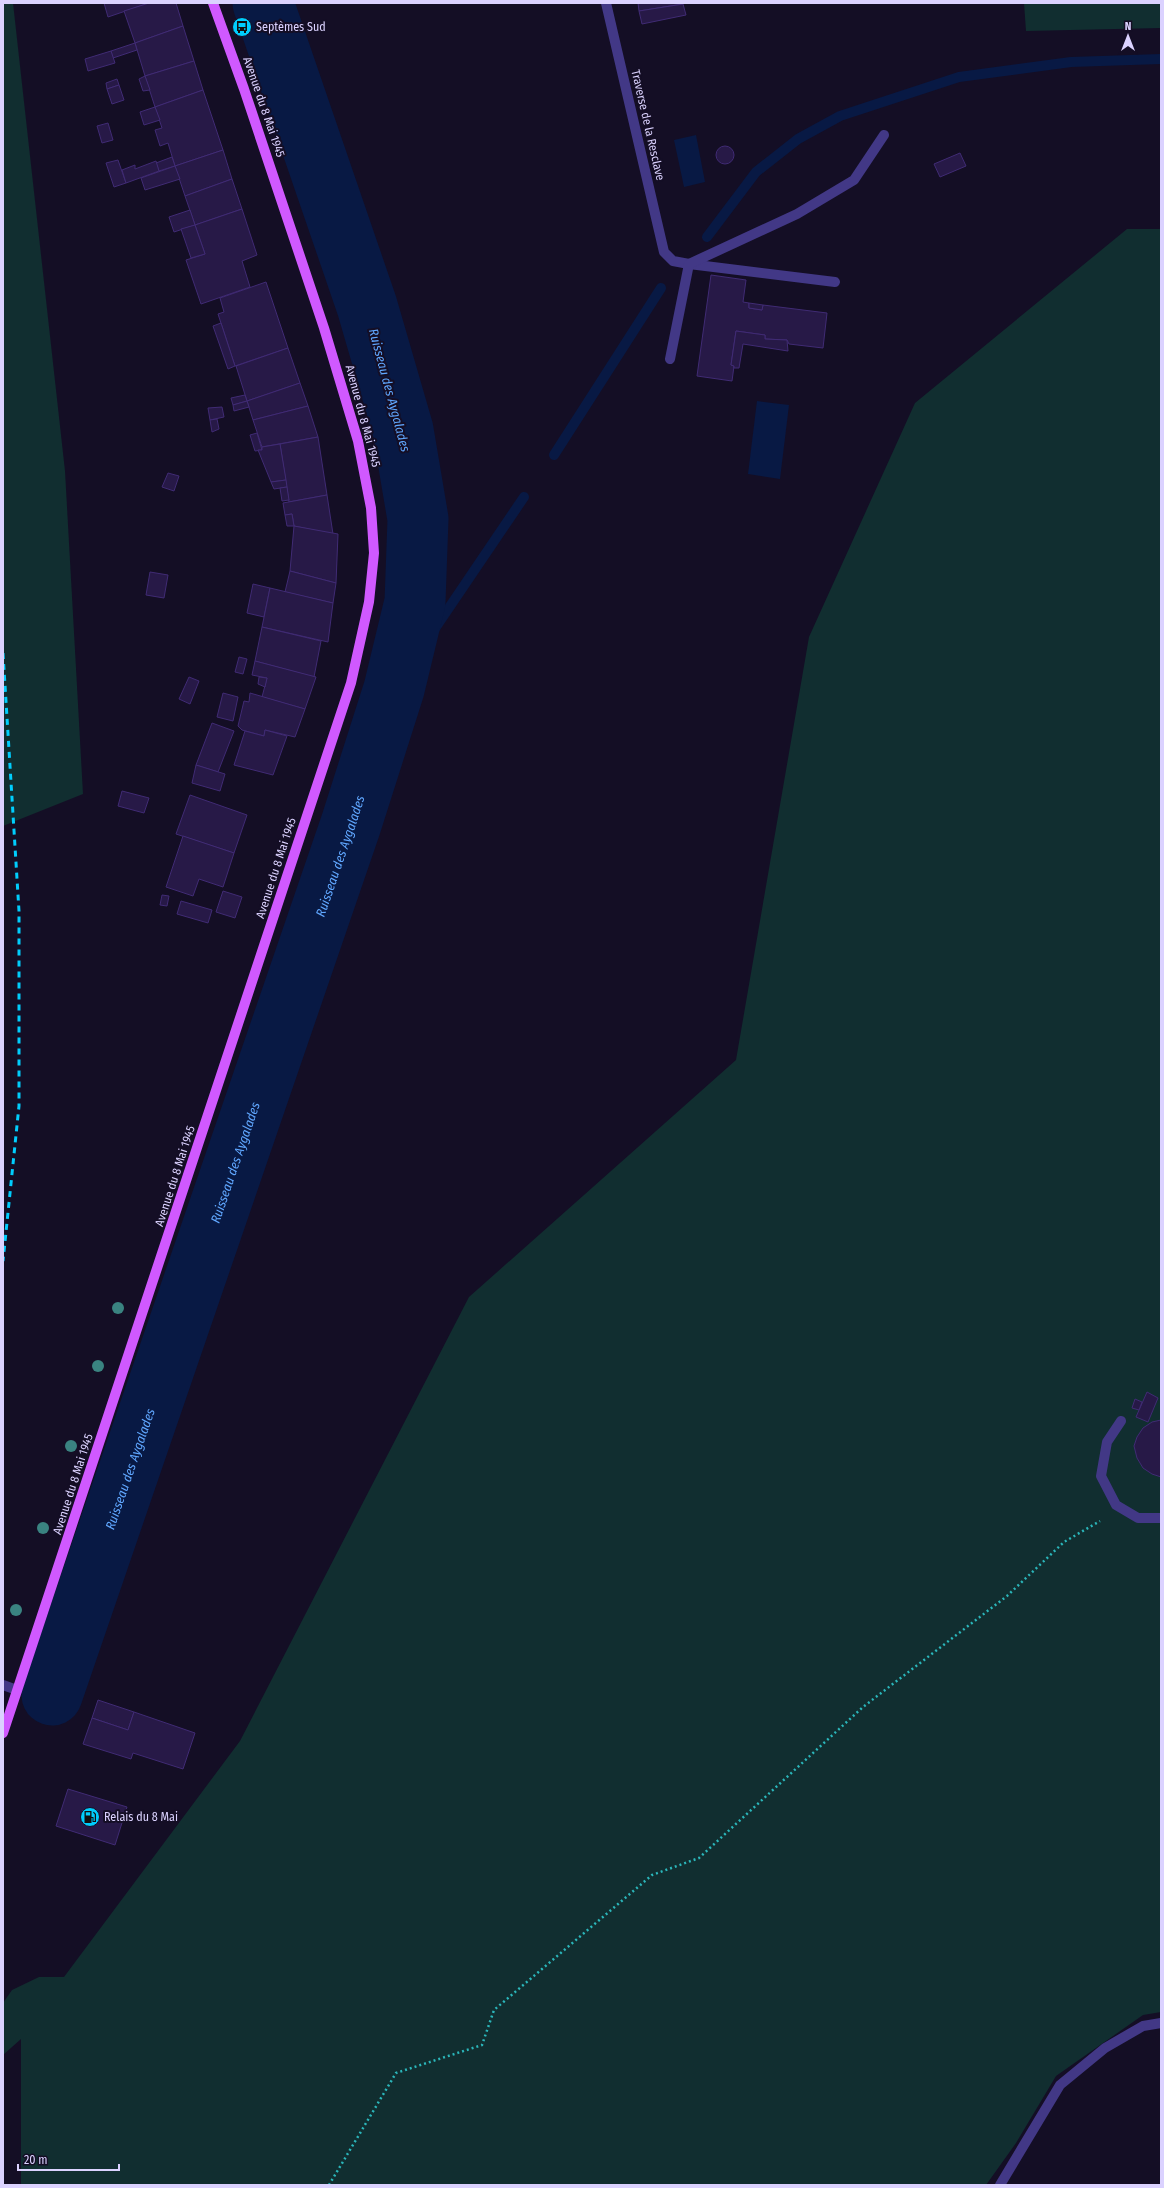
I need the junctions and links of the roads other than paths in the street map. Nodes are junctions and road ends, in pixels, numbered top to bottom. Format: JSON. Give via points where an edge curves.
{"nodes":[{"id":1,"x":213,"y":3,"type":"edge"},
{"id":2,"x":606,"y":3,"type":"edge"},
{"id":3,"x":884,"y":135,"type":"dead end"},
{"id":4,"x":689,"y":264,"type":"junction"},
{"id":5,"x":835,"y":282,"type":"dead end"},
{"id":6,"x":670,"y":359,"type":"dead end"},
{"id":7,"x":1120,"y":1420,"type":"dead end"},
{"id":8,"x":1161,"y":1518,"type":"edge"},
{"id":9,"x":3,"y":1685,"type":"edge"},
{"id":10,"x":17,"y":1690,"type":"junction"},
{"id":11,"x":3,"y":1733,"type":"edge"},
{"id":12,"x":1161,"y":2023,"type":"edge"},
{"id":13,"x":1000,"y":2185,"type":"edge"}],
"edges":[{"from":1,"to":10,"type":"main road","name":"Avenue du 8 Mai 1945","via":[[322,320],[358,440],[372,508],[374,553],[369,602],[351,683]]},
{"from":2,"to":4,"type":"street","name":"Traverse de la Resclave","via":[[664,252],[674,261]]},
{"from":3,"to":4,"type":"street","via":[[854,180],[797,214]]},
{"from":4,"to":5,"type":"street"},
{"from":4,"to":6,"type":"street"},
{"from":7,"to":8,"type":"street","via":[[1107,1442],[1101,1476],[1116,1505],[1121,1509],[1138,1518]]},
{"from":9,"to":10,"type":"street"},
{"from":10,"to":11,"type":"main road","name":"Avenue du 8 Mai 1945"},
{"from":12,"to":13,"type":"street","via":[[1143,2026],[1105,2048],[1060,2085]]}]}
